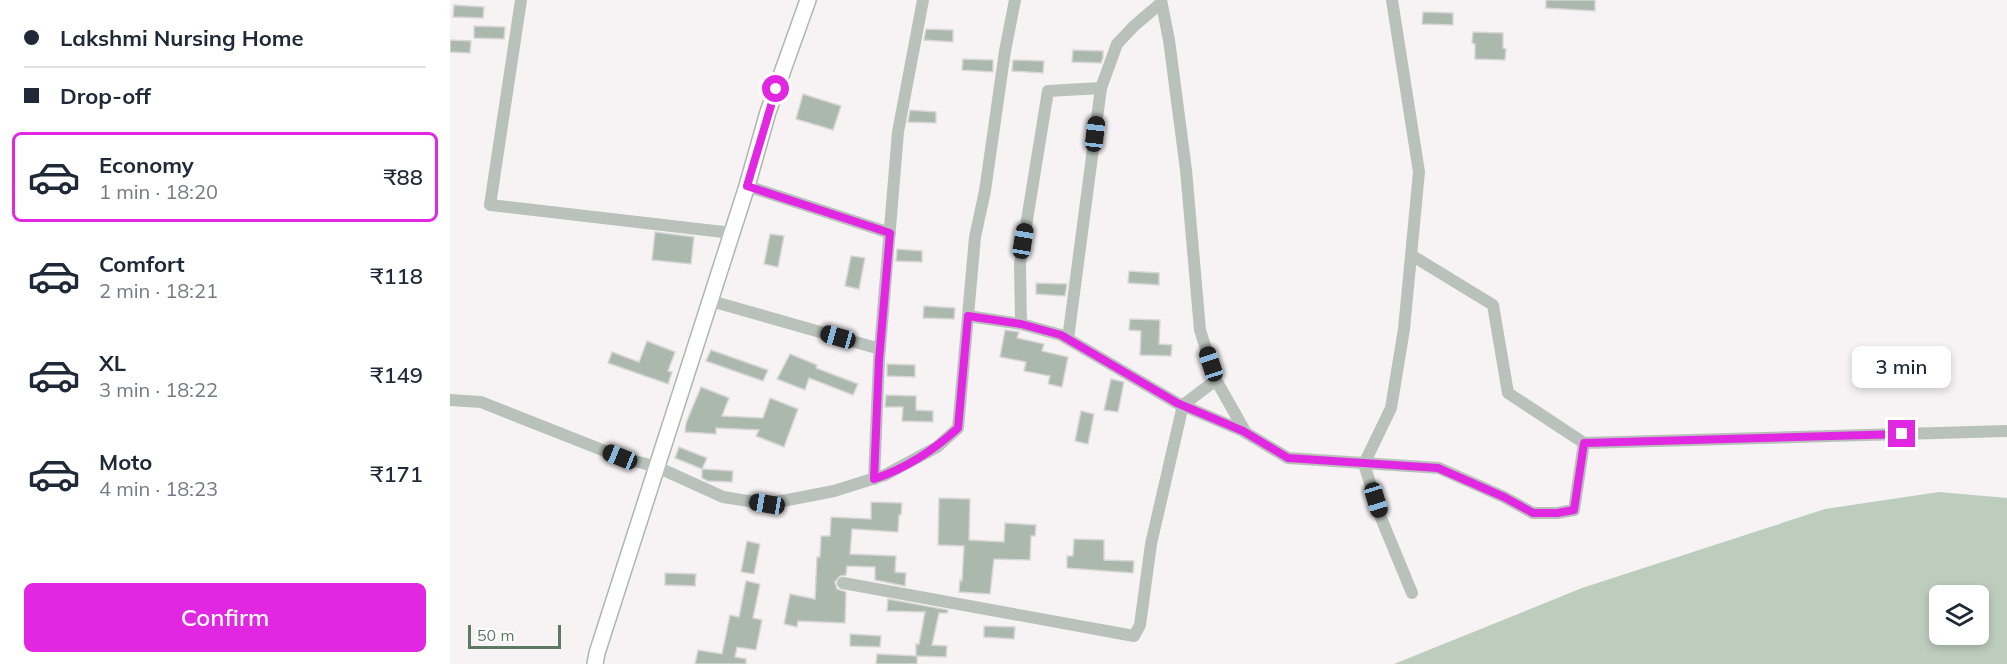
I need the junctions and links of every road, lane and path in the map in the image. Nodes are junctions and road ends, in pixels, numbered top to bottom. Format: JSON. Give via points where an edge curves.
{"nodes":[{"id":1,"x":521,"y":0,"type":"edge"},
{"id":2,"x":808,"y":0,"type":"edge"},
{"id":3,"x":923,"y":0,"type":"edge"},
{"id":4,"x":1015,"y":0,"type":"edge"},
{"id":5,"x":1392,"y":0,"type":"edge"},
{"id":6,"x":1161,"y":1,"type":"edge"},
{"id":7,"x":1101,"y":88,"type":"junction"},
{"id":8,"x":747,"y":186,"type":"junction"},
{"id":9,"x":732,"y":233,"type":"junction"},
{"id":10,"x":890,"y":233,"type":"junction"},
{"id":11,"x":1411,"y":255,"type":"junction"},
{"id":12,"x":711,"y":301,"type":"junction"},
{"id":13,"x":968,"y":316,"type":"junction"},
{"id":14,"x":1021,"y":324,"type":"junction"},
{"id":15,"x":1068,"y":339,"type":"junction"},
{"id":16,"x":880,"y":349,"type":"junction"},
{"id":17,"x":1216,"y":380,"type":"junction"},
{"id":18,"x":450,"y":400,"type":"edge"},
{"id":19,"x":1183,"y":405,"type":"junction"},
{"id":20,"x":2007,"y":431,"type":"edge"},
{"id":21,"x":1246,"y":433,"type":"junction"},
{"id":22,"x":1584,"y":443,"type":"junction"},
{"id":23,"x":1364,"y":464,"type":"junction"},
{"id":24,"x":657,"y":467,"type":"junction"},
{"id":25,"x":874,"y":479,"type":"junction"},
{"id":26,"x":843,"y":583,"type":"dead end"},
{"id":27,"x":1412,"y":593,"type":"dead end"},
{"id":28,"x":595,"y":664,"type":"edge"}],
"edges":[{"from":1,"to":9,"type":"street","via":[[490,205]]},
{"from":2,"to":8,"type":"main road","via":[[768,112]]},
{"from":3,"to":10,"type":"street","via":[[898,132]]},
{"from":4,"to":13,"type":"street","via":[[975,237]]},
{"from":5,"to":11,"type":"street","via":[[1419,172]]},
{"from":6,"to":7,"type":"street","via":[[1117,44]]},
{"from":6,"to":17,"type":"street","via":[[1170,40],[1186,170],[1200,330]]},
{"from":7,"to":14,"type":"street","via":[[1048,91],[1020,263]]},
{"from":7,"to":15,"type":"street"},
{"from":8,"to":9,"type":"main road"},
{"from":8,"to":10,"type":"street"},
{"from":9,"to":12,"type":"main road"},
{"from":10,"to":16,"type":"street"},
{"from":11,"to":22,"type":"street","via":[[1493,305],[1508,393]]},
{"from":11,"to":23,"type":"street","via":[[1391,408]]},
{"from":12,"to":16,"type":"street"},
{"from":12,"to":24,"type":"main road"},
{"from":13,"to":14,"type":"street"},
{"from":13,"to":25,"type":"street","via":[[958,428],[937,447]]},
{"from":14,"to":15,"type":"street"},
{"from":15,"to":19,"type":"street"},
{"from":16,"to":25,"type":"street"},
{"from":17,"to":19,"type":"street"},
{"from":17,"to":21,"type":"street"},
{"from":18,"to":24,"type":"street","via":[[481,402],[620,457]]},
{"from":19,"to":21,"type":"street"},
{"from":19,"to":26,"type":"street","via":[[1151,544],[1140,625],[1134,636]]},
{"from":20,"to":22,"type":"street"},
{"from":21,"to":23,"type":"street","via":[[1288,458]]},
{"from":22,"to":23,"type":"street","via":[[1574,510],[1557,513],[1533,513],[1438,468]]},
{"from":23,"to":27,"type":"street"},
{"from":24,"to":25,"type":"street","via":[[723,497],[767,504]]},
{"from":24,"to":28,"type":"main road"}]}
